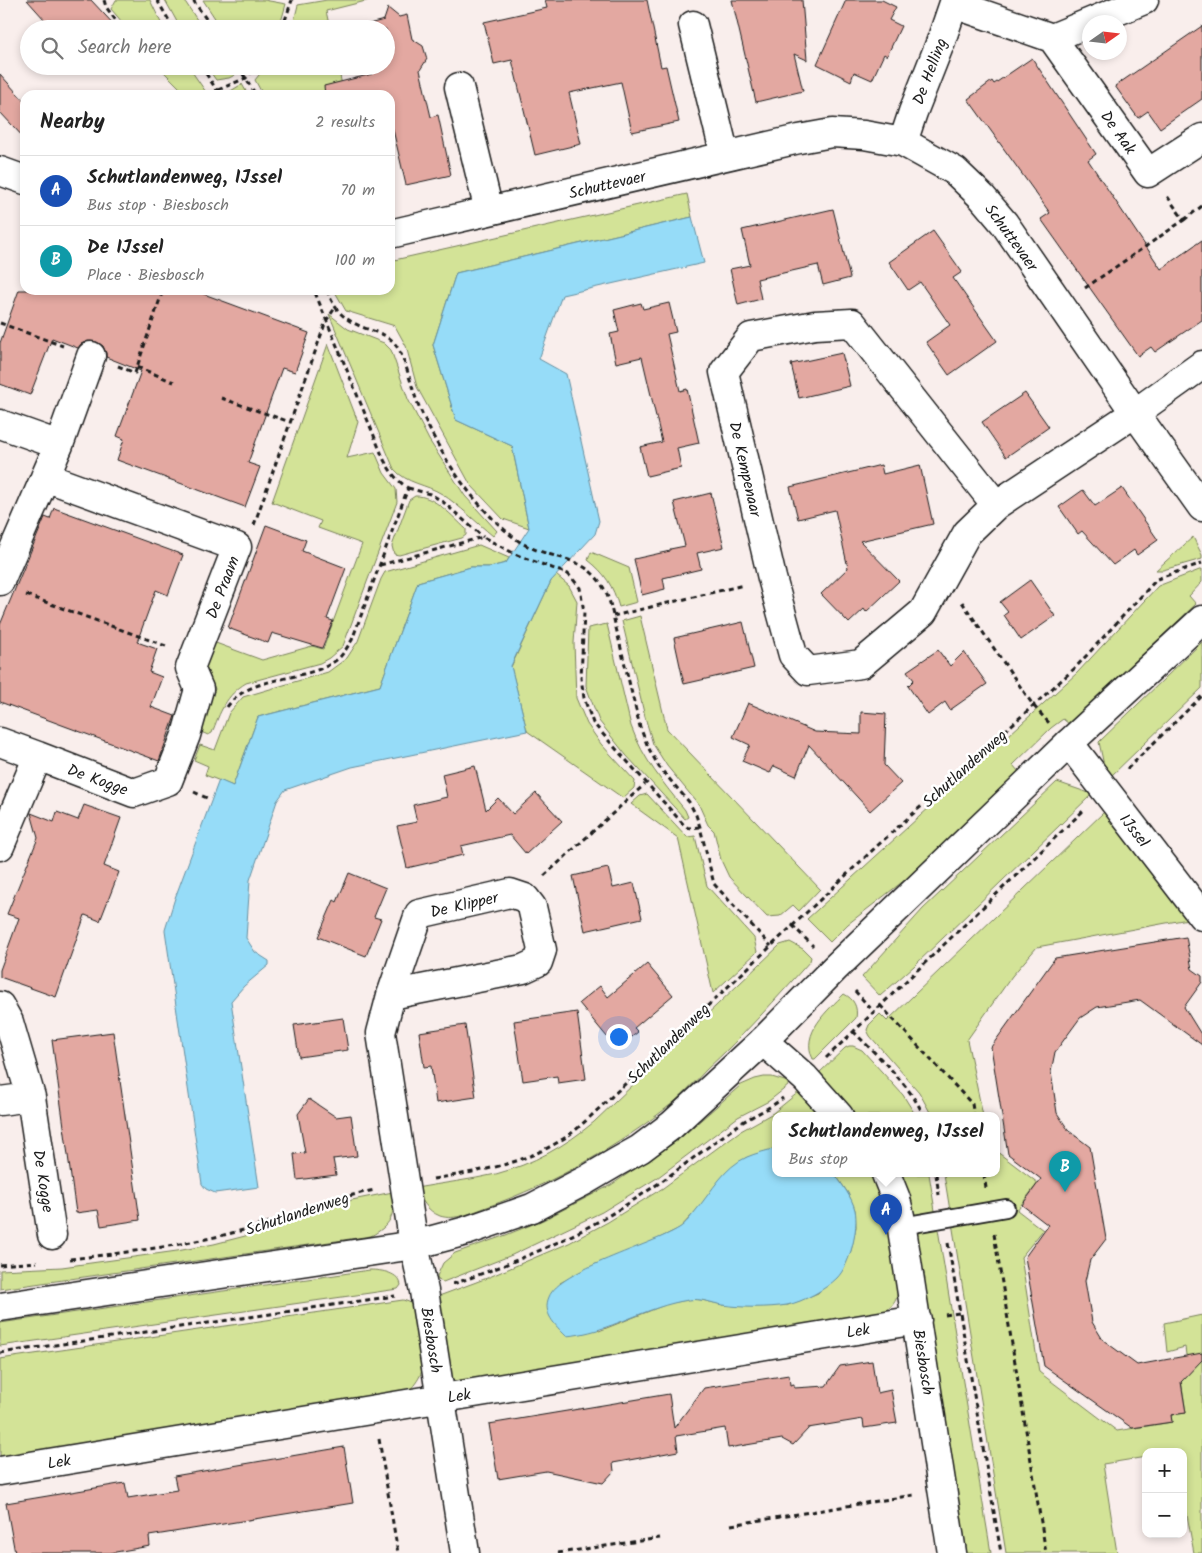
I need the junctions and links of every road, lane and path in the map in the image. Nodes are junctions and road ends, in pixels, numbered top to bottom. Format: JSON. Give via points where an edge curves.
{"nodes":[{"id":1,"x":104,"y":0,"type":"edge"},
{"id":2,"x":157,"y":0,"type":"edge"},
{"id":3,"x":193,"y":0,"type":"edge"},
{"id":4,"x":292,"y":0,"type":"edge"},
{"id":5,"x":1144,"y":0,"type":"edge"},
{"id":6,"x":954,"y":2,"type":"edge"},
{"id":7,"x":115,"y":20,"type":"edge"},
{"id":8,"x":169,"y":20,"type":"edge"},
{"id":9,"x":207,"y":20,"type":"edge"},
{"id":10,"x":285,"y":20,"type":"edge"},
{"id":11,"x":693,"y":25,"type":"dead end"},
{"id":12,"x":1052,"y":38,"type":"junction"},
{"id":13,"x":207,"y":75,"type":"edge"},
{"id":14,"x":244,"y":75,"type":"edge"},
{"id":15,"x":249,"y":75,"type":"edge"},
{"id":16,"x":246,"y":78,"type":"junction"},
{"id":17,"x":459,"y":87,"type":"dead end"},
{"id":18,"x":218,"y":90,"type":"joint"},
{"id":19,"x":253,"y":90,"type":"edge"},
{"id":20,"x":1202,"y":138,"type":"edge"},
{"id":21,"x":904,"y":142,"type":"junction"},
{"id":22,"x":725,"y":156,"type":"junction"},
{"id":23,"x":0,"y":171,"type":"edge"},
{"id":24,"x":1150,"y":172,"type":"junction"},
{"id":25,"x":20,"y":178,"type":"edge"},
{"id":26,"x":1202,"y":206,"type":"edge"},
{"id":27,"x":489,"y":211,"type":"junction"},
{"id":28,"x":1184,"y":220,"type":"junction"},
{"id":29,"x":395,"y":233,"type":"edge"},
{"id":30,"x":316,"y":295,"type":"edge"},
{"id":31,"x":329,"y":295,"type":"edge"},
{"id":32,"x":1060,"y":305,"type":"junction"},
{"id":33,"x":334,"y":308,"type":"junction"},
{"id":34,"x":326,"y":321,"type":"junction"},
{"id":35,"x":91,"y":356,"type":"dead end"},
{"id":36,"x":1202,"y":365,"type":"edge"},
{"id":37,"x":136,"y":367,"type":"dead end"},
{"id":38,"x":174,"y":382,"type":"dead end"},
{"id":39,"x":221,"y":398,"type":"dead end"},
{"id":40,"x":1135,"y":413,"type":"junction"},
{"id":41,"x":290,"y":422,"type":"junction"},
{"id":42,"x":0,"y":424,"type":"edge"},
{"id":43,"x":60,"y":444,"type":"junction"},
{"id":44,"x":45,"y":477,"type":"junction"},
{"id":45,"x":408,"y":488,"type":"junction"},
{"id":46,"x":996,"y":505,"type":"junction"},
{"id":47,"x":1202,"y":507,"type":"edge"},
{"id":48,"x":483,"y":537,"type":"junction"},
{"id":49,"x":237,"y":547,"type":"junction"},
{"id":50,"x":1202,"y":563,"type":"edge"},
{"id":51,"x":379,"y":566,"type":"junction"},
{"id":52,"x":944,"y":575,"type":"junction"},
{"id":53,"x":772,"y":578,"type":"junction"},
{"id":54,"x":9,"y":587,"type":"edge"},
{"id":55,"x":614,"y":616,"type":"junction"},
{"id":56,"x":1202,"y":620,"type":"edge"},
{"id":57,"x":195,"y":656,"type":"junction"},
{"id":58,"x":1033,"y":706,"type":"junction"},
{"id":59,"x":226,"y":710,"type":"dead end"},
{"id":60,"x":186,"y":735,"type":"joint"},
{"id":61,"x":0,"y":742,"type":"edge"},
{"id":62,"x":1069,"y":743,"type":"junction"},
{"id":63,"x":38,"y":756,"type":"junction"},
{"id":64,"x":646,"y":784,"type":"junction"},
{"id":65,"x":700,"y":827,"type":"junction"},
{"id":66,"x":0,"y":846,"type":"edge"},
{"id":67,"x":522,"y":897,"type":"junction"},
{"id":68,"x":1202,"y":916,"type":"edge"},
{"id":69,"x":771,"y":946,"type":"junction"},
{"id":70,"x":391,"y":995,"type":"junction"},
{"id":71,"x":880,"y":1005,"type":"dead end"},
{"id":72,"x":0,"y":1006,"type":"edge"},
{"id":73,"x":853,"y":1031,"type":"dead end"},
{"id":74,"x":764,"y":1041,"type":"junction"},
{"id":75,"x":31,"y":1097,"type":"junction"},
{"id":76,"x":0,"y":1102,"type":"edge"},
{"id":77,"x":835,"y":1112,"type":"edge"},
{"id":78,"x":922,"y":1112,"type":"edge"},
{"id":79,"x":973,"y":1112,"type":"edge"},
{"id":80,"x":887,"y":1177,"type":"edge"},
{"id":81,"x":936,"y":1177,"type":"edge"},
{"id":82,"x":985,"y":1177,"type":"edge"},
{"id":83,"x":405,"y":1184,"type":"junction"},
{"id":84,"x":998,"y":1209,"type":"junction"},
{"id":85,"x":943,"y":1219,"type":"junction"},
{"id":86,"x":902,"y":1226,"type":"junction"},
{"id":87,"x":52,"y":1234,"type":"dead end"},
{"id":88,"x":414,"y":1245,"type":"junction"},
{"id":89,"x":65,"y":1259,"type":"dead end"},
{"id":90,"x":41,"y":1262,"type":"dead end"},
{"id":91,"x":0,"y":1265,"type":"edge"},
{"id":92,"x":0,"y":1307,"type":"edge"},
{"id":93,"x":917,"y":1320,"type":"junction"},
{"id":94,"x":442,"y":1398,"type":"junction"},
{"id":95,"x":374,"y":1409,"type":"junction"},
{"id":96,"x":0,"y":1471,"type":"edge"},
{"id":97,"x":917,"y":1495,"type":"dead end"},
{"id":98,"x":731,"y":1526,"type":"dead end"},
{"id":99,"x":660,"y":1538,"type":"dead end"},
{"id":100,"x":398,"y":1553,"type":"edge"},
{"id":101,"x":465,"y":1553,"type":"edge"},
{"id":102,"x":558,"y":1553,"type":"edge"},
{"id":103,"x":952,"y":1553,"type":"edge"},
{"id":104,"x":1000,"y":1553,"type":"edge"},
{"id":105,"x":1046,"y":1553,"type":"edge"}],
"edges":[{"from":1,"to":7,"type":"path"},
{"from":2,"to":8,"type":"path"},
{"from":3,"to":9,"type":"path"},
{"from":4,"to":10,"type":"path"},
{"from":5,"to":12,"type":"street"},
{"from":6,"to":12,"type":"street"},
{"from":6,"to":21,"type":"street","name":"De Helling","via":[[912,112]]},
{"from":11,"to":22,"type":"street"},
{"from":12,"to":24,"type":"street","name":"De Aak"},
{"from":13,"to":18,"type":"path"},
{"from":14,"to":16,"type":"path"},
{"from":15,"to":16,"type":"path"},
{"from":16,"to":18,"type":"path"},
{"from":16,"to":19,"type":"path"},
{"from":17,"to":27,"type":"street"},
{"from":20,"to":24,"type":"street"},
{"from":21,"to":22,"type":"street","name":"Schuttevaer","via":[[864,135],[832,134]]},
{"from":21,"to":32,"type":"street","name":"Schuttevaer","via":[[955,171],[982,196]]},
{"from":22,"to":27,"type":"street","name":"Schuttevaer"},
{"from":23,"to":25,"type":"street"},
{"from":24,"to":28,"type":"path"},
{"from":26,"to":28,"type":"path"},
{"from":27,"to":29,"type":"street","name":"Schuttevaer"},
{"from":28,"to":32,"type":"path"},
{"from":30,"to":34,"type":"path"},
{"from":31,"to":33,"type":"path"},
{"from":32,"to":40,"type":"street","name":"Schuttevaer"},
{"from":33,"to":34,"type":"path"},
{"from":33,"to":55,"type":"path","via":[[351,322],[380,333],[395,343],[424,418],[437,442],[458,476],[500,526],[526,546],[573,561],[591,572],[606,590]]},
{"from":34,"to":41,"type":"path"},
{"from":34,"to":45,"type":"path","via":[[384,460],[392,474]]},
{"from":35,"to":43,"type":"street"},
{"from":36,"to":40,"type":"street"},
{"from":37,"to":38,"type":"path"},
{"from":39,"to":41,"type":"path"},
{"from":40,"to":46,"type":"street","name":"De Kempenaar"},
{"from":40,"to":47,"type":"street","name":"Schuttevaer"},
{"from":41,"to":49,"type":"path","via":[[255,524]]},
{"from":42,"to":43,"type":"street"},
{"from":43,"to":44,"type":"street"},
{"from":44,"to":49,"type":"street","name":"De Praam"},
{"from":44,"to":54,"type":"street"},
{"from":45,"to":48,"type":"path","via":[[442,501]]},
{"from":45,"to":51,"type":"path"},
{"from":46,"to":52,"type":"street","name":"De Kempenaar","via":[[967,533]]},
{"from":46,"to":53,"type":"street","name":"De Kempenaar","via":[[852,323],[815,325],[751,338],[724,372]]},
{"from":48,"to":51,"type":"path"},
{"from":48,"to":64,"type":"path","via":[[517,555],[568,574],[580,588],[584,612],[581,678],[584,698],[593,723]]},
{"from":49,"to":57,"type":"street","name":"De Praam"},
{"from":50,"to":58,"type":"path","name":"Schutlandenweg","via":[[1157,579],[1075,668]]},
{"from":51,"to":59,"type":"path","via":[[352,640],[338,659],[244,692],[234,698]]},
{"from":52,"to":53,"type":"street","name":"De Kempenaar","via":[[923,612],[861,664],[808,671],[794,655]]},
{"from":52,"to":58,"type":"path"},
{"from":53,"to":55,"type":"path"},
{"from":54,"to":57,"type":"path"},
{"from":55,"to":65,"type":"path","via":[[640,727],[648,748],[659,767],[689,802]]},
{"from":56,"to":62,"type":"street"},
{"from":57,"to":60,"type":"street","name":"De Praam","via":[[190,668],[199,688]]},
{"from":58,"to":69,"type":"path","name":"Schutlandenweg"},
{"from":60,"to":63,"type":"street","name":"De Kogge","via":[[168,782],[134,792]]},
{"from":61,"to":63,"type":"street","name":"De Kogge"},
{"from":62,"to":68,"type":"street","name":"IJssel"},
{"from":62,"to":74,"type":"street","via":[[835,968]]},
{"from":63,"to":66,"type":"street"},
{"from":64,"to":65,"type":"path","via":[[684,825]]},
{"from":64,"to":67,"type":"path"},
{"from":65,"to":69,"type":"path","via":[[714,884]]},
{"from":67,"to":70,"type":"street","name":"De Klipper","via":[[510,893],[419,914]]},
{"from":67,"to":70,"type":"street","name":"De Klipper","via":[[532,907],[542,950],[538,962],[523,969]]},
{"from":69,"to":83,"type":"path","name":"Schutlandenweg","via":[[564,1139],[498,1168]]},
{"from":70,"to":83,"type":"street","name":"De Klipper","via":[[382,1033]]},
{"from":71,"to":79,"type":"path","via":[[972,1104]]},
{"from":72,"to":75,"type":"street","name":"De Kogge","via":[[9,1022]]},
{"from":73,"to":78,"type":"path","via":[[900,1079]]},
{"from":74,"to":77,"type":"street","via":[[805,1078]]},
{"from":74,"to":88,"type":"street","via":[[672,1125],[601,1172],[532,1208]]},
{"from":75,"to":76,"type":"street"},
{"from":75,"to":87,"type":"street","name":"De Kogge"},
{"from":80,"to":86,"type":"street","name":"Biesbosch"},
{"from":81,"to":85,"type":"path"},
{"from":82,"to":84,"type":"path"},
{"from":83,"to":88,"type":"street","name":"De Klipper"},
{"from":83,"to":89,"type":"path","name":"Schutlandenweg","via":[[320,1204],[212,1239]]},
{"from":84,"to":85,"type":"lane"},
{"from":84,"to":105,"type":"path"},
{"from":85,"to":86,"type":"lane"},
{"from":85,"to":104,"type":"path"},
{"from":86,"to":93,"type":"street","name":"Biesbosch"},
{"from":88,"to":92,"type":"street"},
{"from":88,"to":94,"type":"street","name":"Biesbosch"},
{"from":90,"to":91,"type":"path"},
{"from":93,"to":94,"type":"street","name":"Lek"},
{"from":93,"to":103,"type":"street","name":"Biesbosch"},
{"from":94,"to":95,"type":"street","name":"Lek"},
{"from":94,"to":101,"type":"street","name":"Biesbosch"},
{"from":95,"to":96,"type":"street","name":"Lek"},
{"from":95,"to":100,"type":"path"},
{"from":97,"to":98,"type":"path"},
{"from":99,"to":102,"type":"path"}]}
